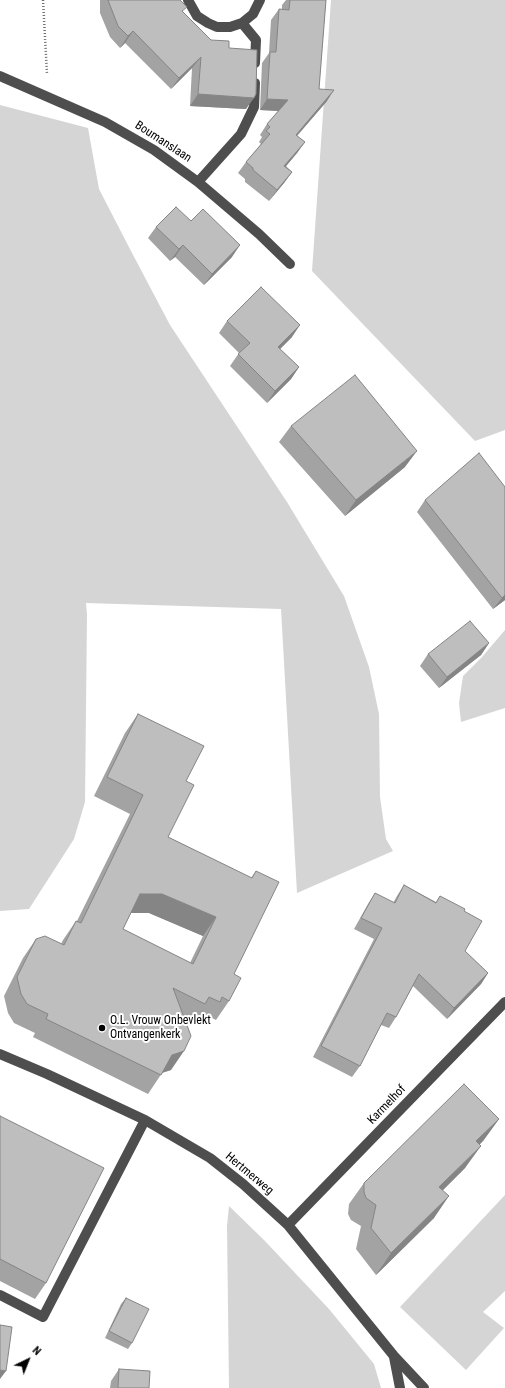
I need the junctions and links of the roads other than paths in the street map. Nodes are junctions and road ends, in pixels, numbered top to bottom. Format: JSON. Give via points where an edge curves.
{"nodes":[{"id":1,"x":188,"y":0,"type":"edge"},
{"id":2,"x":260,"y":0,"type":"edge"},
{"id":3,"x":242,"y":23,"type":"junction"},
{"id":4,"x":0,"y":76,"type":"edge"},
{"id":5,"x":198,"y":182,"type":"junction"},
{"id":6,"x":290,"y":264,"type":"dead end"},
{"id":7,"x":505,"y":1002,"type":"edge"},
{"id":8,"x":0,"y":1054,"type":"edge"},
{"id":9,"x":145,"y":1120,"type":"junction"},
{"id":10,"x":288,"y":1225,"type":"junction"},
{"id":11,"x":0,"y":1295,"type":"edge"},
{"id":12,"x":394,"y":1356,"type":"junction"},
{"id":13,"x":400,"y":1388,"type":"edge"},
{"id":14,"x":424,"y":1388,"type":"edge"}],
"edges":[{"from":1,"to":3,"type":"street","via":[[197,16],[217,27],[230,27]]},
{"from":2,"to":3,"type":"street","via":[[253,14]]},
{"from":3,"to":5,"type":"street","via":[[256,40],[254,107],[241,134]]},
{"from":4,"to":5,"type":"street","name":"Boumanslaan","via":[[105,122],[154,150]]},
{"from":5,"to":6,"type":"street","name":"Boumanslaan"},
{"from":7,"to":10,"type":"street","name":"Karmelhof"},
{"from":8,"to":9,"type":"street","name":"Hertmerweg"},
{"from":9,"to":10,"type":"street","name":"Hertmerweg","via":[[210,1158]]},
{"from":9,"to":11,"type":"street","via":[[43,1317]]},
{"from":10,"to":12,"type":"street","name":"Hertmerweg"},
{"from":12,"to":13,"type":"street"},
{"from":12,"to":14,"type":"street","name":"Hertmerweg"}]}
